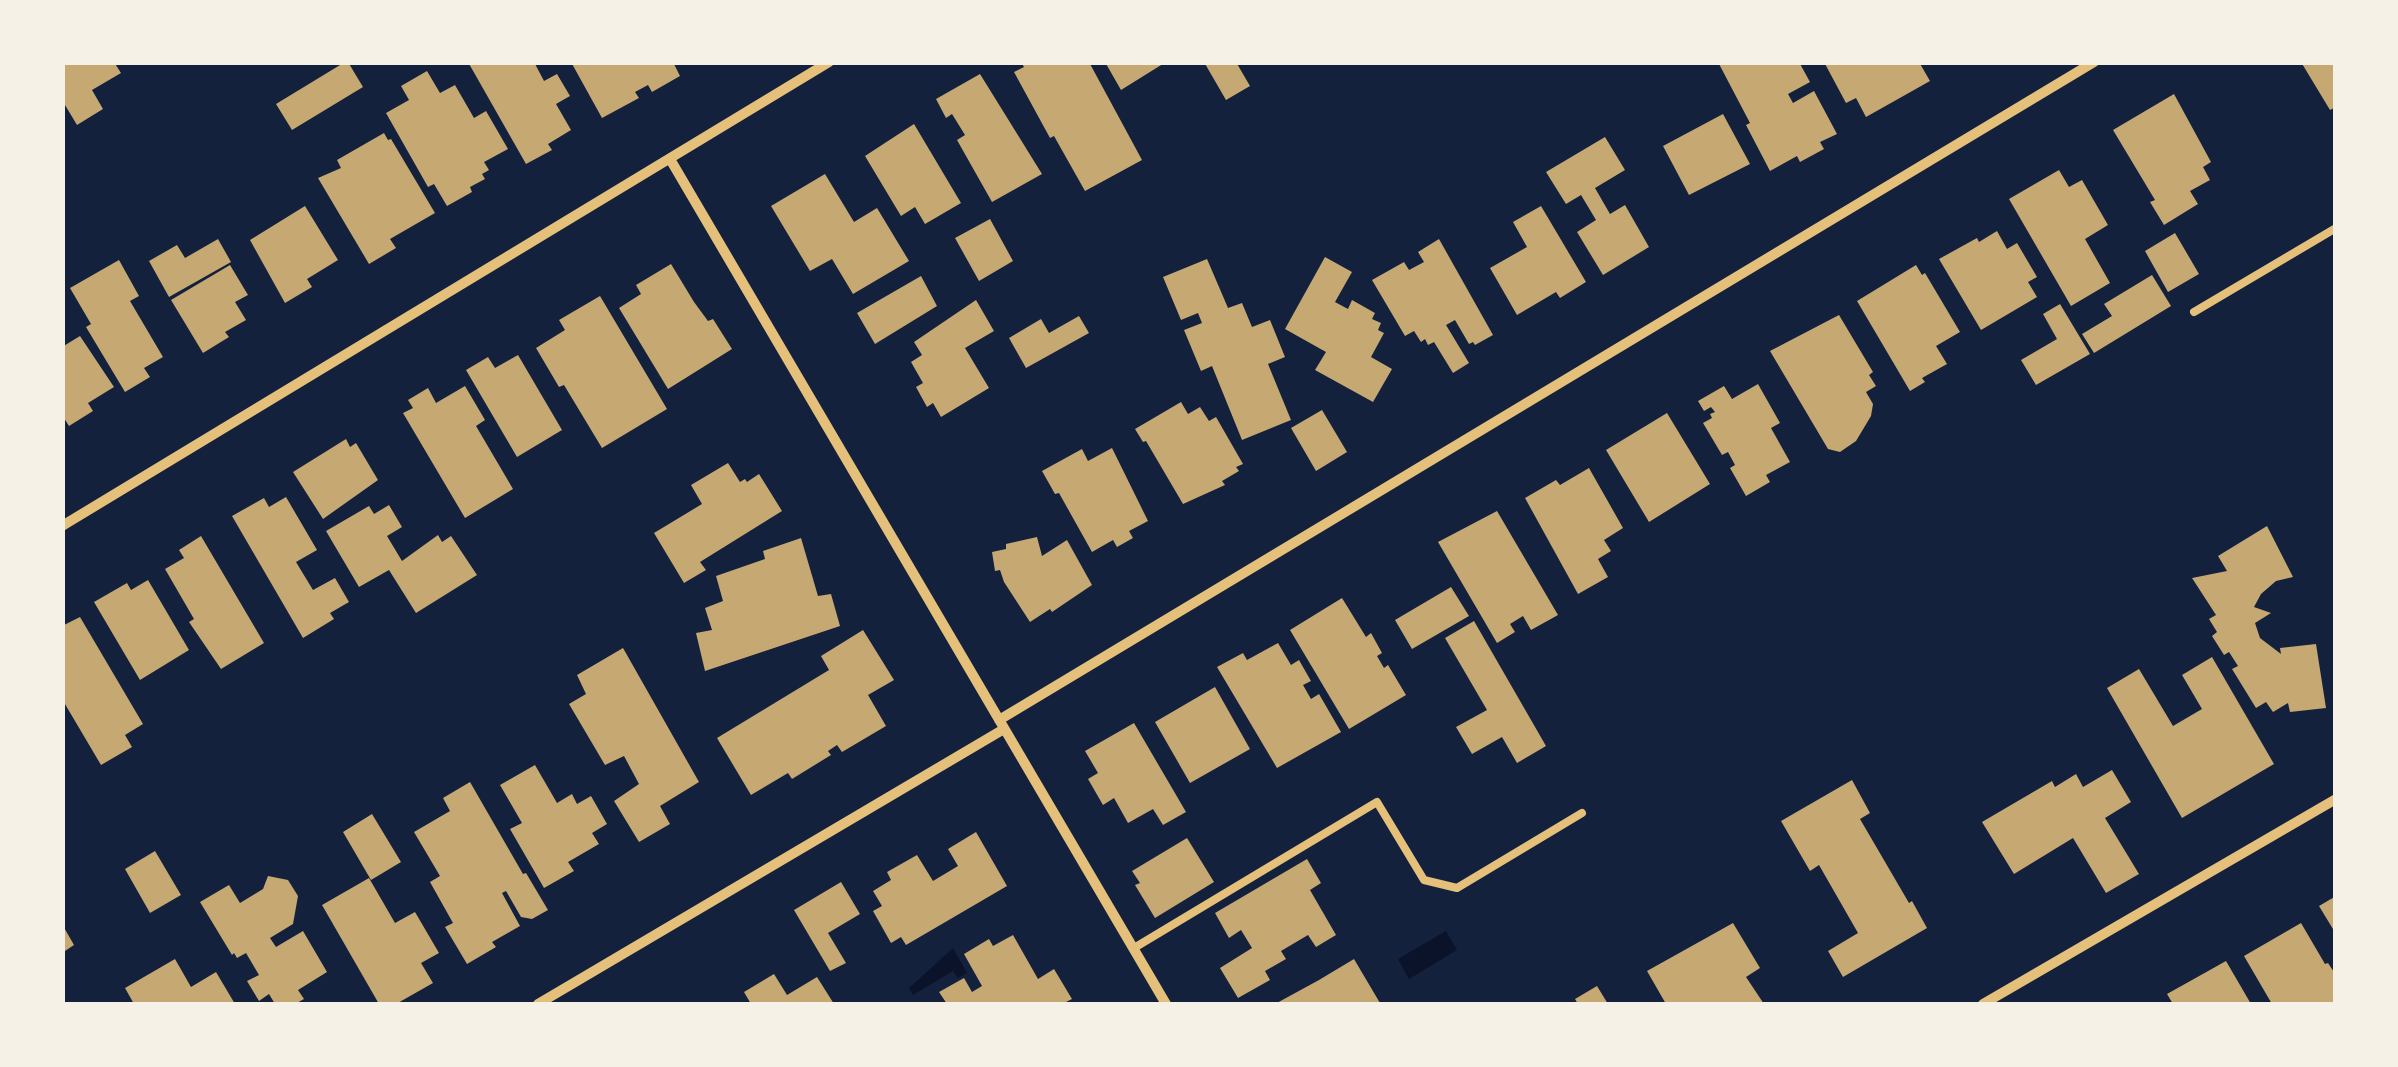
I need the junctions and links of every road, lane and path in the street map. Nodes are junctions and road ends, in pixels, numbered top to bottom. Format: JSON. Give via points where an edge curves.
{"nodes":[{"id":1,"x":829,"y":62,"type":"edge"},
{"id":2,"x":2094,"y":62,"type":"edge"},
{"id":3,"x":670,"y":159,"type":"junction"},
{"id":4,"x":2336,"y":228,"type":"edge"},
{"id":5,"x":2194,"y":312,"type":"dead end"},
{"id":6,"x":62,"y":526,"type":"edge"},
{"id":7,"x":1002,"y":725,"type":"junction"},
{"id":8,"x":2336,"y":799,"type":"edge"},
{"id":9,"x":1582,"y":813,"type":"dead end"},
{"id":10,"x":1134,"y":948,"type":"junction"},
{"id":11,"x":538,"y":1004,"type":"edge"},
{"id":12,"x":1166,"y":1004,"type":"edge"},
{"id":13,"x":1982,"y":1004,"type":"edge"}],
"edges":[{"from":1,"to":3,"type":"street"},
{"from":2,"to":7,"type":"street"},
{"from":3,"to":6,"type":"street"},
{"from":3,"to":7,"type":"street"},
{"from":4,"to":5,"type":"lane"},
{"from":7,"to":10,"type":"street"},
{"from":7,"to":11,"type":"street"},
{"from":8,"to":13,"type":"street"},
{"from":9,"to":10,"type":"lane","via":[[1457,888],[1424,880],[1377,802]]},
{"from":10,"to":12,"type":"street"}]}
